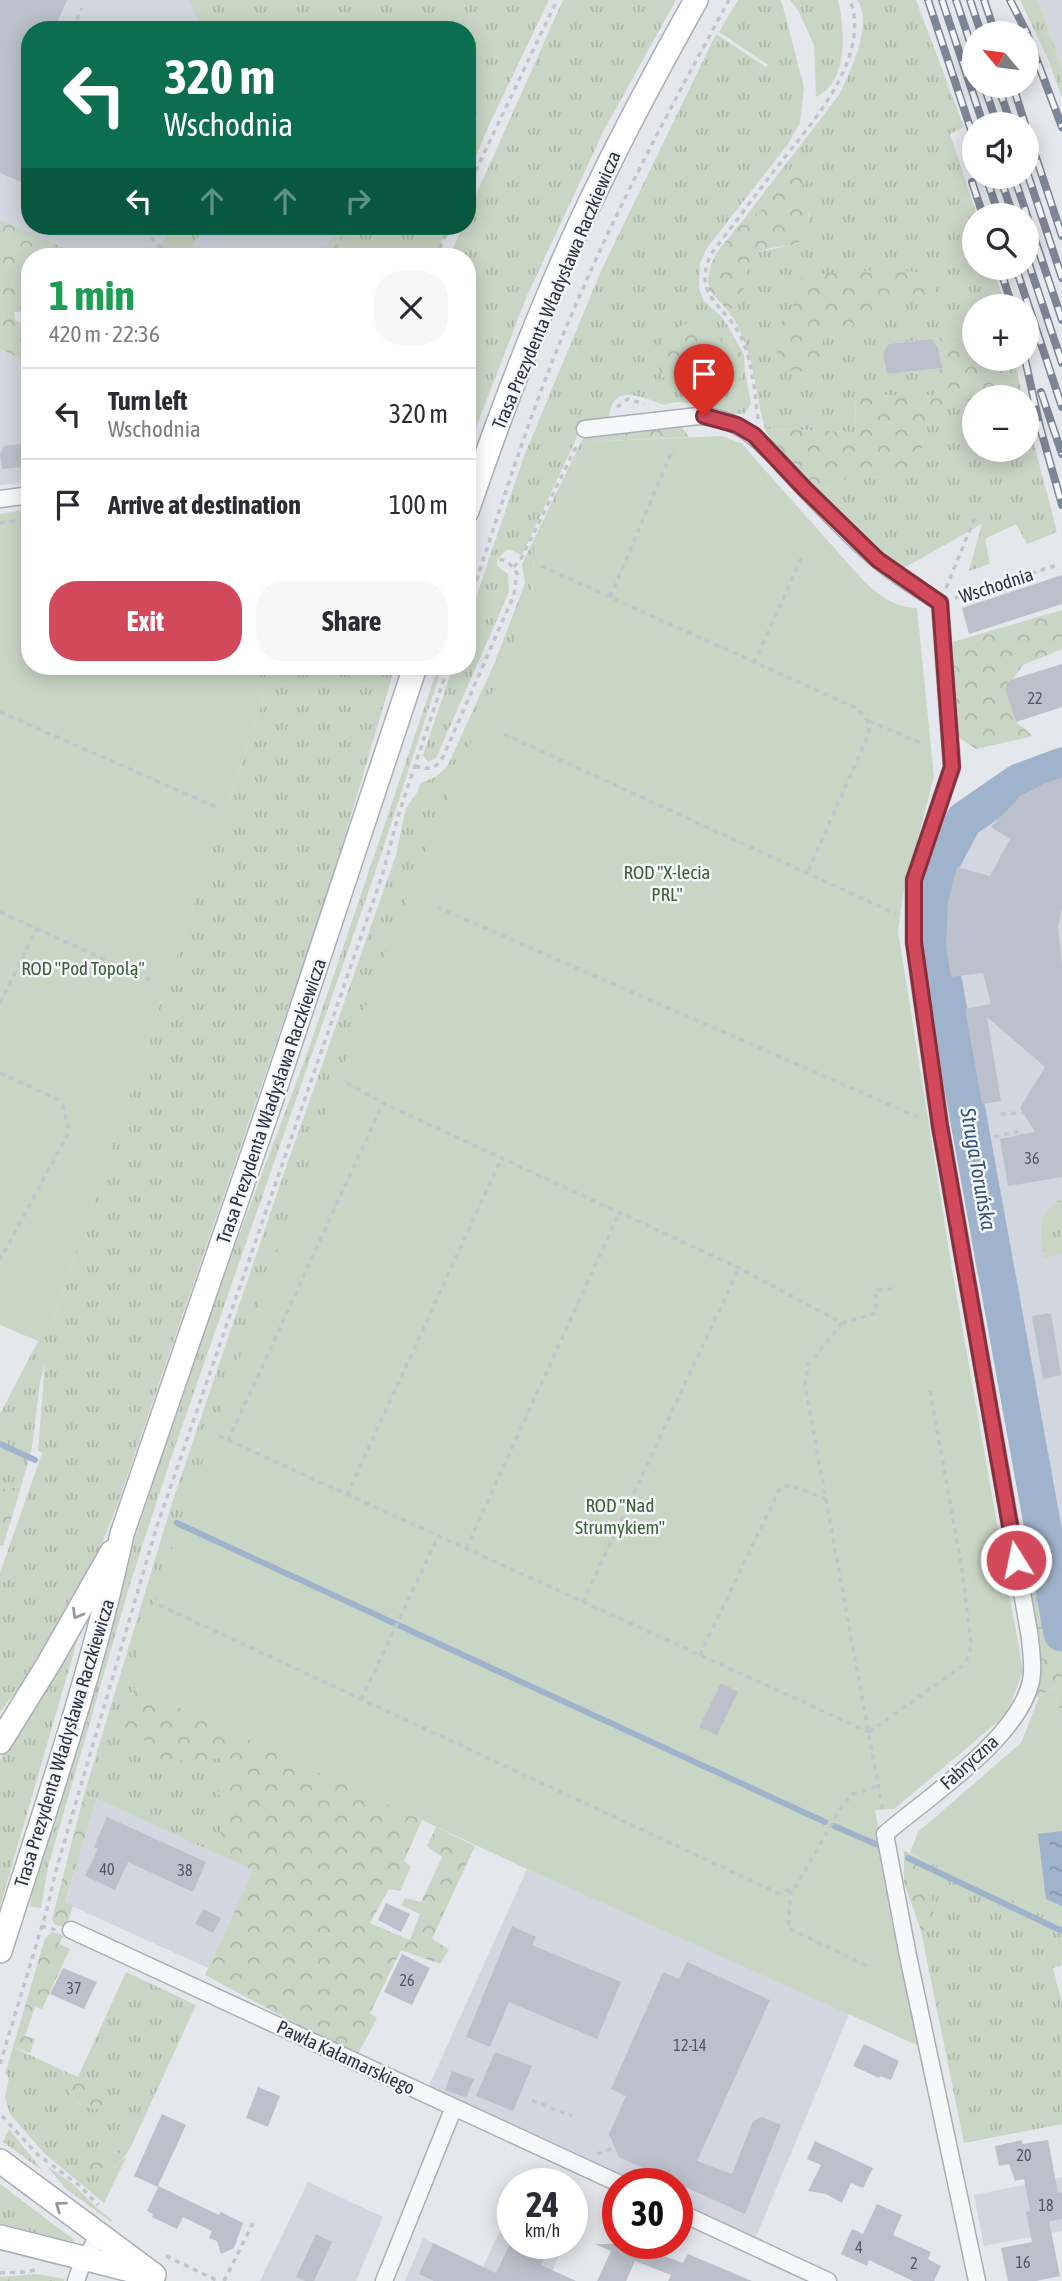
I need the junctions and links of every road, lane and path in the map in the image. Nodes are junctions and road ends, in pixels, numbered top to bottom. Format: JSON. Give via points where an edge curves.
{"nodes":[{"id":1,"x":557,"y":0,"type":"edge"},
{"id":2,"x":696,"y":0,"type":"edge"},
{"id":3,"x":729,"y":0,"type":"edge"},
{"id":4,"x":850,"y":0,"type":"edge"},
{"id":5,"x":82,"y":8,"type":"dead end"},
{"id":6,"x":76,"y":21,"type":"edge"},
{"id":7,"x":476,"y":170,"type":"edge"},
{"id":8,"x":151,"y":237,"type":"dead end"},
{"id":9,"x":163,"y":248,"type":"edge"},
{"id":10,"x":585,"y":429,"type":"joint"},
{"id":11,"x":673,"y":449,"type":"dead end"},
{"id":12,"x":770,"y":450,"type":"junction"},
{"id":13,"x":476,"y":485,"type":"edge"},
{"id":14,"x":21,"y":496,"type":"edge"},
{"id":15,"x":0,"y":499,"type":"edge"},
{"id":16,"x":976,"y":515,"type":"dead end"},
{"id":17,"x":21,"y":520,"type":"edge"},
{"id":18,"x":0,"y":523,"type":"edge"},
{"id":19,"x":802,"y":556,"type":"dead end"},
{"id":20,"x":498,"y":558,"type":"dead end"},
{"id":21,"x":1057,"y":565,"type":"dead end"},
{"id":22,"x":541,"y":566,"type":"dead end"},
{"id":23,"x":514,"y":567,"type":"junction"},
{"id":24,"x":476,"y":582,"type":"edge"},
{"id":25,"x":610,"y":597,"type":"junction"},
{"id":26,"x":940,"y":603,"type":"junction"},
{"id":27,"x":753,"y":664,"type":"junction"},
{"id":28,"x":412,"y":675,"type":"edge"},
{"id":29,"x":445,"y":675,"type":"edge"},
{"id":30,"x":0,"y":712,"type":"edge"},
{"id":31,"x":869,"y":722,"type":"junction"},
{"id":32,"x":505,"y":734,"type":"dead end"},
{"id":33,"x":921,"y":743,"type":"dead end"},
{"id":34,"x":415,"y":766,"type":"junction"},
{"id":35,"x":218,"y":808,"type":"dead end"},
{"id":36,"x":807,"y":874,"type":"junction"},
{"id":37,"x":437,"y":907,"type":"dead end"},
{"id":38,"x":0,"y":912,"type":"edge"},
{"id":39,"x":914,"y":922,"type":"junction"},
{"id":40,"x":37,"y":928,"type":"junction"},
{"id":41,"x":152,"y":981,"type":"dead end"},
{"id":42,"x":0,"y":1003,"type":"edge"},
{"id":43,"x":0,"y":1073,"type":"edge"},
{"id":44,"x":347,"y":1083,"type":"dead end"},
{"id":45,"x":383,"y":1104,"type":"junction"},
{"id":46,"x":1023,"y":1113,"type":"dead end"},
{"id":47,"x":1001,"y":1114,"type":"dead end"},
{"id":48,"x":940,"y":1126,"type":"junction"},
{"id":49,"x":1022,"y":1135,"type":"dead end"},
{"id":50,"x":993,"y":1137,"type":"dead end"},
{"id":51,"x":502,"y":1157,"type":"junction"},
{"id":52,"x":619,"y":1213,"type":"junction"},
{"id":53,"x":0,"y":1260,"type":"edge"},
{"id":54,"x":739,"y":1268,"type":"junction"},
{"id":55,"x":893,"y":1289,"type":"dead end"},
{"id":56,"x":842,"y":1323,"type":"junction"},
{"id":57,"x":930,"y":1390,"type":"dead end"},
{"id":58,"x":219,"y":1436,"type":"dead end"},
{"id":59,"x":228,"y":1441,"type":"junction"},
{"id":60,"x":347,"y":1495,"type":"junction"},
{"id":61,"x":826,"y":1499,"type":"junction"},
{"id":62,"x":122,"y":1534,"type":"junction"},
{"id":63,"x":438,"y":1536,"type":"junction"},
{"id":64,"x":466,"y":1549,"type":"junction"},
{"id":65,"x":583,"y":1602,"type":"junction"},
{"id":66,"x":159,"y":1605,"type":"dead end"},
{"id":67,"x":700,"y":1655,"type":"junction"},
{"id":68,"x":361,"y":1700,"type":"junction"},
{"id":69,"x":869,"y":1732,"type":"junction"},
{"id":70,"x":0,"y":1742,"type":"edge"},
{"id":71,"x":878,"y":1786,"type":"junction"},
{"id":72,"x":884,"y":1834,"type":"junction"},
{"id":73,"x":791,"y":1890,"type":"junction"},
{"id":74,"x":71,"y":1930,"type":"dead end"},
{"id":75,"x":0,"y":1951,"type":"edge"},
{"id":76,"x":867,"y":1966,"type":"dead end"},
{"id":77,"x":0,"y":2064,"type":"edge"},
{"id":78,"x":532,"y":2100,"type":"dead end"},
{"id":79,"x":454,"y":2107,"type":"junction"},
{"id":80,"x":1,"y":2116,"type":"edge"},
{"id":81,"x":572,"y":2116,"type":"dead end"},
{"id":82,"x":0,"y":2161,"type":"edge"},
{"id":83,"x":602,"y":2176,"type":"edge"},
{"id":84,"x":693,"y":2218,"type":"edge"},
{"id":85,"x":103,"y":2222,"type":"junction"},
{"id":86,"x":253,"y":2222,"type":"dead end"},
{"id":87,"x":0,"y":2237,"type":"edge"},
{"id":88,"x":158,"y":2250,"type":"dead end"},
{"id":89,"x":86,"y":2258,"type":"junction"},
{"id":90,"x":160,"y":2278,"type":"edge"},
{"id":91,"x":76,"y":2281,"type":"edge"},
{"id":92,"x":218,"y":2281,"type":"edge"},
{"id":93,"x":224,"y":2281,"type":"edge"},
{"id":94,"x":384,"y":2281,"type":"edge"},
{"id":95,"x":828,"y":2281,"type":"edge"},
{"id":96,"x":977,"y":2281,"type":"edge"}],
"edges":[{"from":1,"to":7,"type":"path"},
{"from":2,"to":13,"type":"main road","name":"Trasa Prezydenta Władysława Raczkiewicza","via":[[598,186]]},
{"from":3,"to":24,"type":"path","via":[[657,132],[574,309],[513,466]]},
{"from":4,"to":12,"type":"path","via":[[854,36],[829,100],[706,266],[706,290],[744,341],[759,426]]},
{"from":5,"to":6,"type":"path"},
{"from":8,"to":9,"type":"path"},
{"from":10,"to":12,"type":"street","name":"Wschodnia","via":[[709,417],[737,425]]},
{"from":10,"to":23,"type":"path"},
{"from":11,"to":25,"type":"path"},
{"from":12,"to":26,"type":"street","name":"Wschodnia","via":[[878,560]]},
{"from":14,"to":15,"type":"street"},
{"from":16,"to":26,"type":"path"},
{"from":17,"to":18,"type":"path"},
{"from":19,"to":27,"type":"path"},
{"from":20,"to":23,"type":"path"},
{"from":21,"to":26,"type":"path","name":"Wschodnia"},
{"from":22,"to":25,"type":"path"},
{"from":23,"to":34,"type":"path","via":[[514,595],[443,757],[430,770]]},
{"from":25,"to":27,"type":"path"},
{"from":26,"to":39,"type":"street","name":"Fabryczna","via":[[952,767],[914,880]]},
{"from":27,"to":31,"type":"path","via":[[854,707]]},
{"from":28,"to":62,"type":"main road","name":"Trasa Prezydenta Władysława Raczkiewicza"},
{"from":29,"to":34,"type":"path"},
{"from":30,"to":35,"type":"path"},
{"from":31,"to":33,"type":"path"},
{"from":31,"to":36,"type":"path","via":[[869,733]]},
{"from":32,"to":36,"type":"path"},
{"from":34,"to":77,"type":"path","via":[[382,876],[156,1529]]},
{"from":36,"to":39,"type":"path"},
{"from":37,"to":48,"type":"path"},
{"from":38,"to":40,"type":"path"},
{"from":39,"to":48,"type":"street","name":"Fabryczna"},
{"from":40,"to":41,"type":"path"},
{"from":40,"to":42,"type":"path"},
{"from":43,"to":53,"type":"path","via":[[57,1099],[69,1132]]},
{"from":44,"to":45,"type":"path"},
{"from":45,"to":51,"type":"path"},
{"from":45,"to":59,"type":"path"},
{"from":46,"to":47,"type":"path"},
{"from":48,"to":72,"type":"street","name":"Fabryczna","via":[[1030,1638],[1031,1680],[1016,1714],[987,1749]]},
{"from":49,"to":50,"type":"path","via":[[1021,1131]]},
{"from":51,"to":52,"type":"path"},
{"from":51,"to":60,"type":"path"},
{"from":52,"to":54,"type":"path"},
{"from":52,"to":64,"type":"path"},
{"from":54,"to":56,"type":"path"},
{"from":54,"to":65,"type":"path"},
{"from":55,"to":56,"type":"path","via":[[876,1290],[876,1313]]},
{"from":56,"to":61,"type":"path","via":[[808,1365],[805,1385]]},
{"from":57,"to":69,"type":"path","via":[[962,1570],[969,1656],[961,1667]]},
{"from":58,"to":59,"type":"path"},
{"from":59,"to":60,"type":"path"},
{"from":60,"to":63,"type":"path"},
{"from":61,"to":67,"type":"path","via":[[790,1485],[780,1488]]},
{"from":61,"to":69,"type":"path"},
{"from":62,"to":70,"type":"main road","name":"Trasa Prezydenta Władysława Raczkiewicza","one_way":true},
{"from":62,"to":75,"type":"main road","name":"Trasa Prezydenta Władysława Raczkiewicza","via":[[85,1680]]},
{"from":63,"to":64,"type":"path"},
{"from":63,"to":68,"type":"path"},
{"from":64,"to":65,"type":"path"},
{"from":65,"to":67,"type":"path"},
{"from":66,"to":68,"type":"path"},
{"from":67,"to":69,"type":"path"},
{"from":68,"to":73,"type":"path","via":[[772,1891]]},
{"from":69,"to":71,"type":"path"},
{"from":71,"to":72,"type":"path"},
{"from":71,"to":73,"type":"path","via":[[853,1794],[842,1806]]},
{"from":72,"to":96,"type":"street"},
{"from":73,"to":76,"type":"path","via":[[788,1928]]},
{"from":74,"to":79,"type":"street","name":"Pawła Kałamarskiego"},
{"from":78,"to":81,"type":"path"},
{"from":79,"to":83,"type":"street","name":"Pawła Kałamarskiego"},
{"from":79,"to":94,"type":"street"},
{"from":80,"to":85,"type":"path","via":[[37,2154],[80,2186]]},
{"from":85,"to":82,"type":"main road","one_way":true},
{"from":84,"to":95,"type":"street"},
{"from":85,"to":89,"type":"street"},
{"from":85,"to":90,"type":"main road"},
{"from":86,"to":93,"type":"path"},
{"from":87,"to":89,"type":"main road"},
{"from":88,"to":92,"type":"path"},
{"from":89,"to":90,"type":"main road"},
{"from":89,"to":91,"type":"street"}]}
